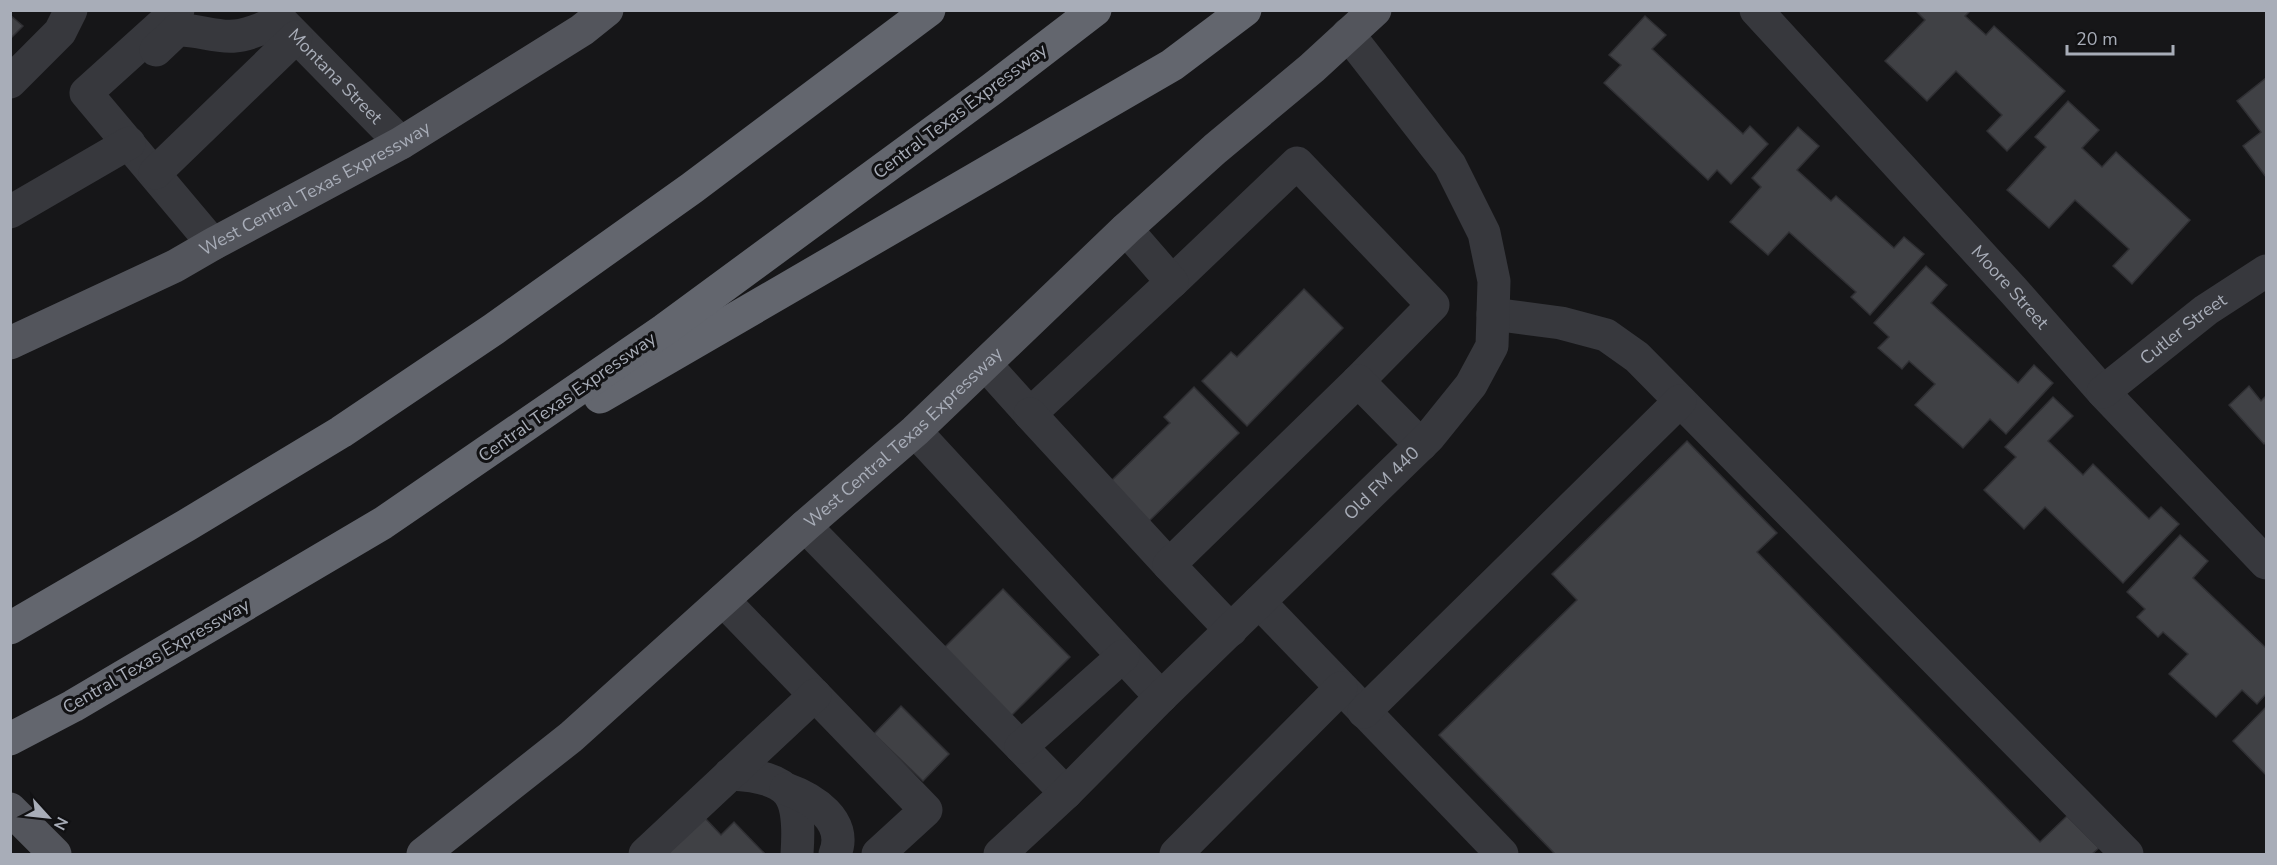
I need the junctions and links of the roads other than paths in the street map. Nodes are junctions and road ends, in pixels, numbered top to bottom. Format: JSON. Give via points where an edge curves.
{"nodes":[{"id":1,"x":71,"y":10,"type":"edge"},
{"id":2,"x":607,"y":10,"type":"edge"},
{"id":3,"x":929,"y":10,"type":"edge"},
{"id":4,"x":1095,"y":10,"type":"edge"},
{"id":5,"x":1245,"y":10,"type":"edge"},
{"id":6,"x":1375,"y":10,"type":"edge"},
{"id":7,"x":1756,"y":10,"type":"edge"},
{"id":8,"x":174,"y":20,"type":"edge"},
{"id":9,"x":283,"y":23,"type":"edge"},
{"id":10,"x":1348,"y":34,"type":"junction"},
{"id":11,"x":10,"y":82,"type":"edge"},
{"id":12,"x":129,"y":143,"type":"junction"},
{"id":13,"x":401,"y":143,"type":"junction"},
{"id":14,"x":155,"y":173,"type":"junction"},
{"id":15,"x":10,"y":212,"type":"edge"},
{"id":16,"x":1126,"y":229,"type":"junction"},
{"id":17,"x":213,"y":244,"type":"junction"},
{"id":18,"x":2266,"y":271,"type":"edge"},
{"id":19,"x":1172,"y":282,"type":"junction"},
{"id":20,"x":1493,"y":314,"type":"junction"},
{"id":21,"x":10,"y":343,"type":"edge"},
{"id":22,"x":986,"y":365,"type":"junction"},
{"id":23,"x":1358,"y":381,"type":"junction"},
{"id":24,"x":2103,"y":392,"type":"junction"},
{"id":25,"x":1680,"y":401,"type":"junction"},
{"id":26,"x":1030,"y":414,"type":"junction"},
{"id":27,"x":915,"y":431,"type":"junction"},
{"id":28,"x":1421,"y":445,"type":"junction"},
{"id":29,"x":383,"y":523,"type":"junction"},
{"id":30,"x":805,"y":526,"type":"junction"},
{"id":31,"x":2266,"y":563,"type":"edge"},
{"id":32,"x":1169,"y":565,"type":"junction"},
{"id":33,"x":723,"y":600,"type":"junction"},
{"id":34,"x":1259,"y":602,"type":"junction"},
{"id":35,"x":10,"y":628,"type":"edge"},
{"id":36,"x":1231,"y":630,"type":"junction"},
{"id":37,"x":1123,"y":656,"type":"junction"},
{"id":38,"x":1341,"y":688,"type":"junction"},
{"id":39,"x":815,"y":695,"type":"junction"},
{"id":40,"x":1161,"y":697,"type":"junction"},
{"id":41,"x":1364,"y":712,"type":"junction"},
{"id":42,"x":10,"y":739,"type":"edge"},
{"id":43,"x":1021,"y":747,"type":"junction"},
{"id":44,"x":730,"y":774,"type":"junction"},
{"id":45,"x":786,"y":789,"type":"junction"},
{"id":46,"x":1066,"y":793,"type":"junction"},
{"id":47,"x":10,"y":809,"type":"edge"},
{"id":48,"x":55,"y":855,"type":"edge"},
{"id":49,"x":423,"y":855,"type":"edge"},
{"id":50,"x":645,"y":855,"type":"edge"},
{"id":51,"x":797,"y":855,"type":"edge"},
{"id":52,"x":835,"y":855,"type":"edge"},
{"id":53,"x":878,"y":855,"type":"edge"},
{"id":54,"x":1000,"y":855,"type":"edge"},
{"id":55,"x":1176,"y":855,"type":"edge"},
{"id":56,"x":1502,"y":855,"type":"edge"},
{"id":57,"x":2127,"y":855,"type":"edge"}],
"edges":[{"from":1,"to":11,"type":"street","via":[[60,32]]},
{"from":2,"to":13,"type":"main road","name":"West Central Texas Expressway","via":[[582,30]]},
{"from":3,"to":35,"type":"highway","via":[[692,188],[341,432]]},
{"from":4,"to":29,"type":"highway","name":"Central Texas Expressway","via":[[664,330]]},
{"from":5,"to":29,"type":"highway","via":[[1173,65]]},
{"from":6,"to":10,"type":"main road","name":"West Central Texas Expressway"},
{"from":7,"to":24,"type":"street","name":"Moore Street"},
{"from":8,"to":9,"type":"street","via":[[190,29],[236,36]]},
{"from":8,"to":12,"type":"street","via":[[86,93]]},
{"from":9,"to":13,"type":"street","name":"Montana Street"},
{"from":9,"to":14,"type":"street"},
{"from":10,"to":16,"type":"main road","name":"West Central Texas Expressway"},
{"from":10,"to":20,"type":"street","name":"Old FM 440","via":[[1450,165],[1484,233],[1494,281]]},
{"from":12,"to":14,"type":"street"},
{"from":12,"to":15,"type":"street"},
{"from":13,"to":17,"type":"main road","name":"West Central Texas Expressway"},
{"from":14,"to":17,"type":"street"},
{"from":16,"to":19,"type":"street"},
{"from":16,"to":22,"type":"main road","name":"West Central Texas Expressway"},
{"from":17,"to":21,"type":"main road","name":"West Central Texas Expressway","via":[[176,266]]},
{"from":18,"to":24,"type":"street","name":"Cutler Street","via":[[2206,310]]},
{"from":19,"to":23,"type":"street","via":[[1297,163],[1433,305]]},
{"from":19,"to":26,"type":"street"},
{"from":20,"to":25,"type":"street","via":[[1561,322],[1606,335],[1637,357]]},
{"from":20,"to":28,"type":"street","name":"Old FM 440","via":[[1492,346],[1471,385]]},
{"from":22,"to":26,"type":"street"},
{"from":22,"to":27,"type":"main road","name":"West Central Texas Expressway"},
{"from":23,"to":28,"type":"street"},
{"from":23,"to":32,"type":"street"},
{"from":24,"to":31,"type":"street","name":"Moore Street"},
{"from":25,"to":41,"type":"street"},
{"from":25,"to":57,"type":"street"},
{"from":26,"to":32,"type":"street"},
{"from":27,"to":30,"type":"main road","name":"West Central Texas Expressway"},
{"from":27,"to":37,"type":"street"},
{"from":28,"to":34,"type":"street","name":"Old FM 440"},
{"from":29,"to":42,"type":"highway","name":"Central Texas Expressway","via":[[73,706]]},
{"from":30,"to":33,"type":"main road","name":"West Central Texas Expressway"},
{"from":30,"to":43,"type":"street"},
{"from":32,"to":36,"type":"street"},
{"from":33,"to":39,"type":"street"},
{"from":33,"to":49,"type":"main road","name":"West Central Texas Expressway","via":[[571,737]]},
{"from":34,"to":36,"type":"street","name":"Old FM 440"},
{"from":34,"to":38,"type":"street"},
{"from":36,"to":40,"type":"street","name":"Old FM 440"},
{"from":37,"to":40,"type":"street"},
{"from":37,"to":43,"type":"street"},
{"from":38,"to":41,"type":"street"},
{"from":38,"to":55,"type":"street"},
{"from":39,"to":44,"type":"street"},
{"from":39,"to":53,"type":"street","via":[[926,810]]},
{"from":40,"to":46,"type":"street","name":"Old FM 440"},
{"from":41,"to":56,"type":"street"},
{"from":43,"to":46,"type":"street"},
{"from":44,"to":45,"type":"street","via":[[756,775],[774,780]]},
{"from":44,"to":50,"type":"street"},
{"from":45,"to":51,"type":"street","via":[[796,804]]},
{"from":45,"to":52,"type":"street","via":[[804,795],[834,823]]},
{"from":46,"to":54,"type":"street","name":"Old FM 440"},
{"from":47,"to":48,"type":"main road"}]}
